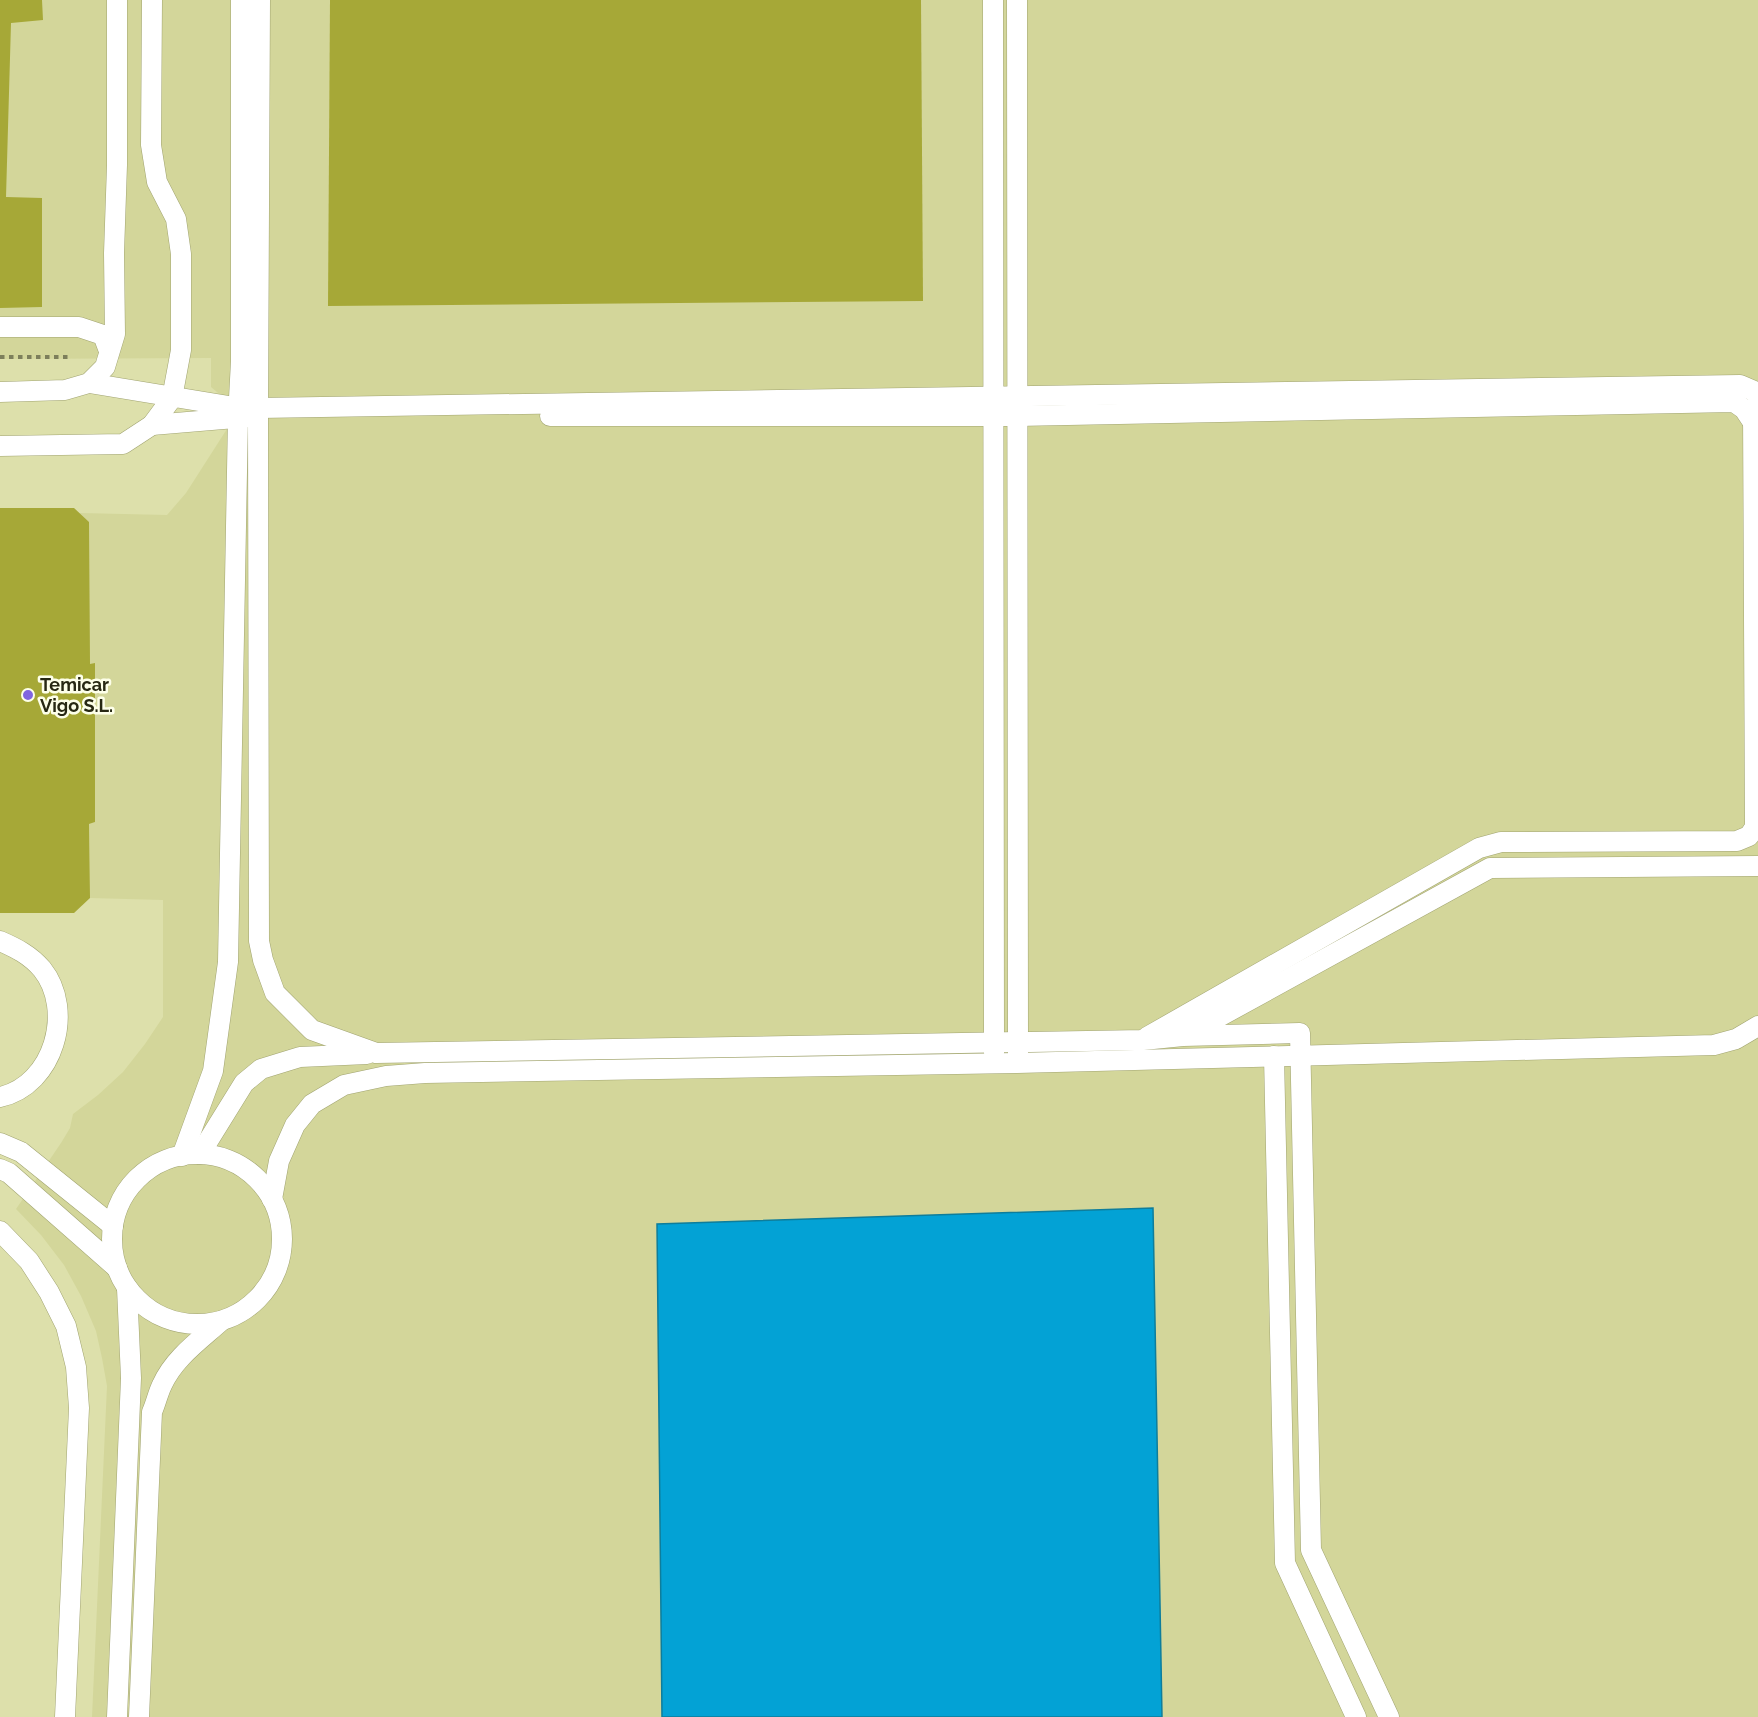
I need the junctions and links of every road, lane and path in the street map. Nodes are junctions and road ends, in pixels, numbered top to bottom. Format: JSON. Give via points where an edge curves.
{"nodes":[{"id":1,"x":117,"y":0,"type":"edge"},
{"id":2,"x":152,"y":0,"type":"edge"},
{"id":3,"x":241,"y":0,"type":"edge"},
{"id":4,"x":260,"y":0,"type":"edge"},
{"id":5,"x":993,"y":0,"type":"edge"},
{"id":6,"x":1017,"y":0,"type":"edge"},
{"id":7,"x":0,"y":327,"type":"edge"},
{"id":8,"x":109,"y":351,"type":"junction"},
{"id":9,"x":0,"y":357,"type":"edge"},
{"id":10,"x":69,"y":357,"type":"dead end"},
{"id":11,"x":90,"y":383,"type":"junction"},
{"id":12,"x":1757,"y":390,"type":"edge"},
{"id":13,"x":0,"y":392,"type":"edge"},
{"id":14,"x":993,"y":396,"type":"junction"},
{"id":15,"x":1017,"y":396,"type":"junction"},
{"id":16,"x":172,"y":398,"type":"junction"},
{"id":17,"x":238,"y":412,"type":"junction"},
{"id":18,"x":259,"y":412,"type":"junction"},
{"id":19,"x":993,"y":416,"type":"junction"},
{"id":20,"x":1017,"y":416,"type":"junction"},
{"id":21,"x":1752,"y":421,"type":"junction"},
{"id":22,"x":152,"y":425,"type":"junction"},
{"id":23,"x":0,"y":446,"type":"edge"},
{"id":24,"x":1758,"y":866,"type":"edge"},
{"id":25,"x":0,"y":941,"type":"edge"},
{"id":26,"x":1758,"y":1026,"type":"edge"},
{"id":27,"x":1183,"y":1036,"type":"junction"},
{"id":28,"x":994,"y":1042,"type":"junction"},
{"id":29,"x":1018,"y":1042,"type":"junction"},
{"id":30,"x":1142,"y":1050,"type":"junction"},
{"id":31,"x":376,"y":1053,"type":"junction"},
{"id":32,"x":1301,"y":1055,"type":"junction"},
{"id":33,"x":1274,"y":1056,"type":"junction"},
{"id":34,"x":994,"y":1063,"type":"junction"},
{"id":35,"x":1017,"y":1063,"type":"junction"},
{"id":36,"x":0,"y":1097,"type":"edge"},
{"id":37,"x":0,"y":1143,"type":"edge"},
{"id":38,"x":191,"y":1155,"type":"junction"},
{"id":39,"x":0,"y":1169,"type":"edge"},
{"id":40,"x":272,"y":1199,"type":"junction"},
{"id":41,"x":113,"y":1226,"type":"junction"},
{"id":42,"x":0,"y":1232,"type":"edge"},
{"id":43,"x":0,"y":1243,"type":"edge"},
{"id":44,"x":29,"y":1261,"type":"junction"},
{"id":45,"x":117,"y":1268,"type":"junction"},
{"id":46,"x":127,"y":1288,"type":"junction"},
{"id":47,"x":221,"y":1321,"type":"junction"},
{"id":48,"x":65,"y":1717,"type":"edge"},
{"id":49,"x":117,"y":1717,"type":"edge"},
{"id":50,"x":139,"y":1717,"type":"edge"},
{"id":51,"x":1356,"y":1717,"type":"edge"},
{"id":52,"x":1389,"y":1717,"type":"edge"}],
"edges":[{"from":1,"to":8,"type":"lane","via":[[115,334]]},
{"from":2,"to":16,"type":"lane","via":[[151,145],[158,182],[176,219],[181,254],[181,350]]},
{"from":3,"to":17,"type":"lane"},
{"from":4,"to":18,"type":"lane"},
{"from":5,"to":14,"type":"lane"},
{"from":6,"to":15,"type":"lane"},
{"from":7,"to":8,"type":"lane","via":[[79,327],[103,335]]},
{"from":8,"to":11,"type":"lane","via":[[105,367]]},
{"from":9,"to":10,"type":"path"},
{"from":11,"to":13,"type":"lane","via":[[65,390]]},
{"from":11,"to":16,"type":"lane"},
{"from":12,"to":15,"type":"lane","via":[[1740,385]]},
{"from":12,"to":21,"type":"lane"},
{"from":14,"to":15,"type":"lane"},
{"from":14,"to":18,"type":"lane"},
{"from":14,"to":19,"type":"lane"},
{"from":15,"to":20,"type":"lane"},
{"from":16,"to":17,"type":"lane"},
{"from":16,"to":22,"type":"lane"},
{"from":17,"to":18,"type":"lane"},
{"from":17,"to":22,"type":"lane"},
{"from":17,"to":38,"type":"lane","via":[[228,962],[213,1071]]},
{"from":18,"to":19,"type":"lane"},
{"from":18,"to":31,"type":"lane","via":[[259,941],[275,993],[312,1030]]},
{"from":19,"to":20,"type":"lane"},
{"from":19,"to":28,"type":"lane"},
{"from":20,"to":21,"type":"lane","via":[[1734,402]]},
{"from":20,"to":29,"type":"lane"},
{"from":21,"to":30,"type":"lane","via":[[1755,827],[1749,836],[1737,841],[1501,842],[1479,848]]},
{"from":22,"to":23,"type":"lane","via":[[123,444]]},
{"from":24,"to":27,"type":"lane","via":[[1490,868]]},
{"from":25,"to":36,"type":"lane","via":[[25,952],[43,970],[54,992],[58,1017],[56,1041],[45,1064],[28,1083]]},
{"from":26,"to":32,"type":"lane","via":[[1736,1039],[1714,1045]]},
{"from":27,"to":30,"type":"lane"},
{"from":27,"to":32,"type":"lane","via":[[1300,1033]]},
{"from":28,"to":29,"type":"lane"},
{"from":28,"to":31,"type":"lane"},
{"from":28,"to":34,"type":"lane"},
{"from":29,"to":30,"type":"lane"},
{"from":29,"to":35,"type":"lane"},
{"from":30,"to":33,"type":"lane"},
{"from":30,"to":35,"type":"lane"},
{"from":31,"to":38,"type":"lane","via":[[300,1057],[261,1069],[244,1083]]},
{"from":32,"to":33,"type":"lane"},
{"from":32,"to":52,"type":"lane","via":[[1311,1550]]},
{"from":33,"to":51,"type":"lane","via":[[1285,1563]]},
{"from":34,"to":35,"type":"lane"},
{"from":34,"to":40,"type":"lane","via":[[386,1076],[344,1085],[312,1104],[295,1125],[279,1161]]},
{"from":37,"to":41,"type":"lane","via":[[21,1152]]},
{"from":38,"to":40,"type":"lane","via":[[233,1162],[260,1182]]},
{"from":38,"to":41,"type":"lane","via":[[164,1161],[146,1172],[130,1187]]},
{"from":39,"to":45,"type":"lane"},
{"from":40,"to":47,"type":"lane","via":[[280,1219],[282,1241],[271,1282],[241,1312]]},
{"from":41,"to":45,"type":"lane","via":[[112,1248]]},
{"from":42,"to":44,"type":"lane"},
{"from":43,"to":44,"type":"lane"},
{"from":44,"to":48,"type":"lane","via":[[66,1326],[76,1367],[79,1408]]},
{"from":45,"to":46,"type":"lane"},
{"from":46,"to":47,"type":"lane","via":[[141,1304],[179,1323]]},
{"from":46,"to":49,"type":"lane","via":[[131,1378]]},
{"from":47,"to":50,"type":"lane","via":[[176,1363],[162,1384],[153,1412]]}]}
